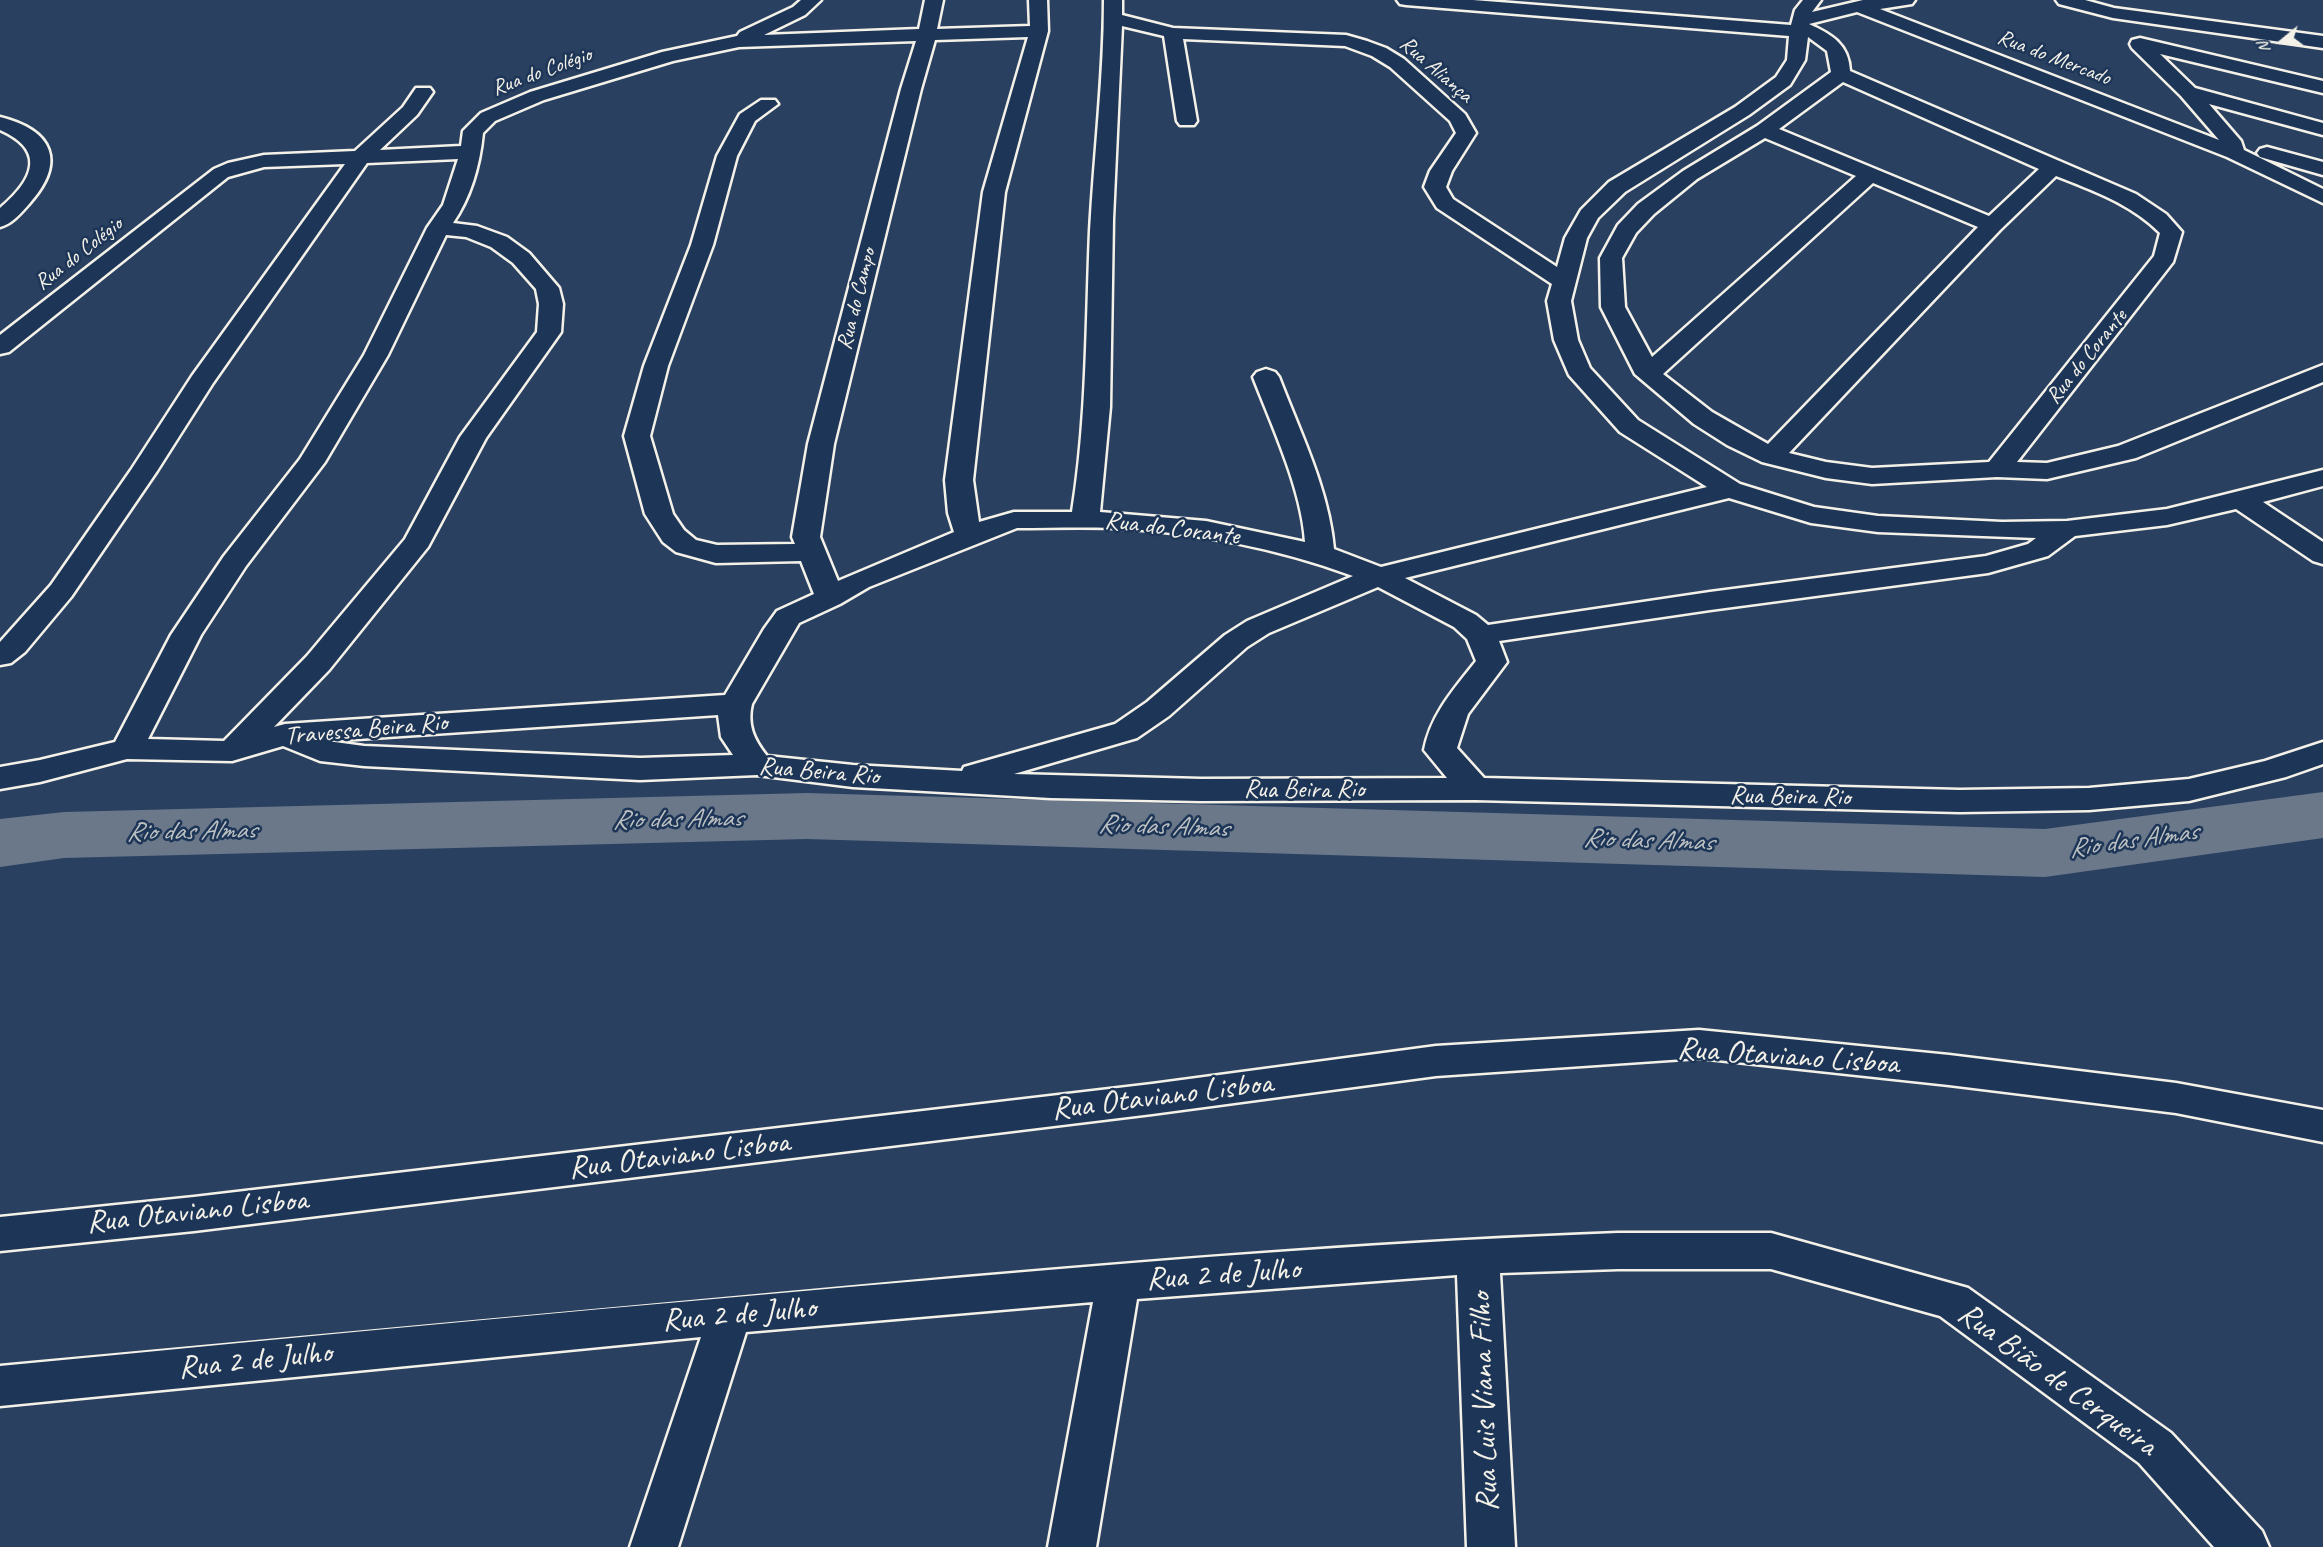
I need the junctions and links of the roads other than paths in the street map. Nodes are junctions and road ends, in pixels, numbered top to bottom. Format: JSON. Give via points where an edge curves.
{"nodes":[{"id":1,"x":812,"y":0,"type":"edge"},
{"id":2,"x":934,"y":0,"type":"edge"},
{"id":3,"x":1038,"y":0,"type":"edge"},
{"id":4,"x":1406,"y":0,"type":"edge"},
{"id":5,"x":1812,"y":0,"type":"edge"},
{"id":6,"x":1906,"y":0,"type":"edge"},
{"id":7,"x":2065,"y":0,"type":"edge"},
{"id":8,"x":1673,"y":5,"type":"dead end"},
{"id":9,"x":1858,"y":6,"type":"junction"},
{"id":10,"x":1113,"y":9,"type":"edge"},
{"id":11,"x":2113,"y":13,"type":"junction"},
{"id":12,"x":1649,"y":19,"type":"junction"},
{"id":13,"x":1799,"y":26,"type":"junction"},
{"id":14,"x":1039,"y":31,"type":"junction"},
{"id":15,"x":1173,"y":33,"type":"junction"},
{"id":16,"x":927,"y":36,"type":"junction"},
{"id":17,"x":740,"y":41,"type":"junction"},
{"id":18,"x":2323,"y":42,"type":"edge"},
{"id":19,"x":2140,"y":44,"type":"junction"},
{"id":20,"x":1841,"y":74,"type":"junction"},
{"id":21,"x":2323,"y":87,"type":"edge"},
{"id":22,"x":423,"y":92,"type":"dead end"},
{"id":23,"x":2188,"y":92,"type":"junction"},
{"id":24,"x":768,"y":104,"type":"dead end"},
{"id":25,"x":1187,"y":121,"type":"dead end"},
{"id":26,"x":0,"y":123,"type":"edge"},
{"id":27,"x":2323,"y":129,"type":"edge"},
{"id":28,"x":1764,"y":130,"type":"junction"},
{"id":29,"x":2234,"y":149,"type":"junction"},
{"id":30,"x":471,"y":152,"type":"junction"},
{"id":31,"x":362,"y":155,"type":"junction"},
{"id":32,"x":2053,"y":168,"type":"junction"},
{"id":33,"x":2323,"y":169,"type":"edge"},
{"id":34,"x":1870,"y":174,"type":"junction"},
{"id":35,"x":2323,"y":197,"type":"edge"},
{"id":36,"x":0,"y":220,"type":"edge"},
{"id":37,"x":1992,"y":225,"type":"junction"},
{"id":38,"x":438,"y":228,"type":"junction"},
{"id":39,"x":1564,"y":282,"type":"junction"},
{"id":40,"x":0,"y":348,"type":"edge"},
{"id":41,"x":2323,"y":373,"type":"edge"},
{"id":42,"x":1648,"y":374,"type":"junction"},
{"id":43,"x":1266,"y":377,"type":"dead end"},
{"id":44,"x":1771,"y":456,"type":"junction"},
{"id":45,"x":1997,"y":469,"type":"junction"},
{"id":46,"x":2323,"y":478,"type":"edge"},
{"id":47,"x":1730,"y":490,"type":"junction"},
{"id":48,"x":2241,"y":500,"type":"junction"},
{"id":49,"x":1085,"y":519,"type":"junction"},
{"id":50,"x":2067,"y":529,"type":"junction"},
{"id":51,"x":969,"y":537,"type":"junction"},
{"id":52,"x":811,"y":552,"type":"junction"},
{"id":53,"x":1320,"y":554,"type":"junction"},
{"id":54,"x":2323,"y":555,"type":"edge"},
{"id":55,"x":1379,"y":576,"type":"junction"},
{"id":56,"x":830,"y":598,"type":"junction"},
{"id":57,"x":1481,"y":635,"type":"junction"},
{"id":58,"x":0,"y":656,"type":"edge"},
{"id":59,"x":736,"y":704,"type":"junction"},
{"id":60,"x":285,"y":734,"type":"junction"},
{"id":61,"x":127,"y":749,"type":"junction"},
{"id":62,"x":231,"y":751,"type":"junction"},
{"id":63,"x":2323,"y":753,"type":"edge"},
{"id":64,"x":757,"y":765,"type":"junction"},
{"id":65,"x":0,"y":769,"type":"edge"},
{"id":66,"x":40,"y":771,"type":"junction"},
{"id":67,"x":0,"y":778,"type":"edge"},
{"id":68,"x":957,"y":782,"type":"junction"},
{"id":69,"x":1475,"y":789,"type":"junction"},
{"id":70,"x":2323,"y":1126,"type":"edge"},
{"id":71,"x":0,"y":1234,"type":"edge"},
{"id":72,"x":1478,"y":1256,"type":"junction"},
{"id":73,"x":1118,"y":1282,"type":"junction"},
{"id":74,"x":730,"y":1315,"type":"junction"},
{"id":75,"x":0,"y":1386,"type":"edge"},
{"id":76,"x":654,"y":1547,"type":"edge"},
{"id":77,"x":1072,"y":1547,"type":"edge"},
{"id":78,"x":1491,"y":1547,"type":"edge"},
{"id":79,"x":2245,"y":1547,"type":"edge"}],
"edges":[{"from":1,"to":17,"type":"street"},
{"from":2,"to":16,"type":"street","name":"Rua do Campo"},
{"from":3,"to":14,"type":"street"},
{"from":4,"to":12,"type":"street"},
{"from":5,"to":13,"type":"street"},
{"from":6,"to":9,"type":"street"},
{"from":7,"to":11,"type":"street"},
{"from":8,"to":12,"type":"street"},
{"from":9,"to":13,"type":"street"},
{"from":9,"to":29,"type":"street","name":"Rua do Mercado"},
{"from":10,"to":15,"type":"street","name":"Rua Aliança"},
{"from":10,"to":49,"type":"street","via":[[1095,440]]},
{"from":11,"to":18,"type":"street"},
{"from":11,"to":19,"type":"street"},
{"from":12,"to":13,"type":"street"},
{"from":13,"to":20,"type":"street","via":[[1838,49]]},
{"from":13,"to":39,"type":"street","via":[[1796,60],[1784,81],[1617,187],[1588,215],[1576,238]]},
{"from":14,"to":16,"type":"street","name":"Rua do Colégio"},
{"from":14,"to":51,"type":"street","via":[[994,192],[959,480]]},
{"from":15,"to":25,"type":"street"},
{"from":15,"to":39,"type":"street","name":"Rua Aliança","via":[[1346,41],[1398,63],[1465,128],[1466,133],[1435,187],[1445,203]]},
{"from":16,"to":17,"type":"street","name":"Rua do Colégio"},
{"from":16,"to":52,"type":"street","name":"Rua do Campo","via":[[910,89],[821,444],[806,537]]},
{"from":17,"to":30,"type":"street","name":"Rua do Colégio","via":[[606,74],[508,108],[488,117],[473,131]]},
{"from":19,"to":21,"type":"street"},
{"from":19,"to":23,"type":"street"},
{"from":20,"to":28,"type":"street"},
{"from":20,"to":32,"type":"street","name":"Rua do Corante"},
{"from":22,"to":31,"type":"street","via":[[410,111]]},
{"from":23,"to":27,"type":"street"},
{"from":23,"to":29,"type":"street"},
{"from":24,"to":52,"type":"street","via":[[747,118],[727,156],[702,245],[656,366],[637,436],[660,514],[673,536],[686,546],[736,555]]},
{"from":26,"to":36,"type":"street","via":[[18,129],[37,145],[42,157],[42,167],[29,192]]},
{"from":28,"to":34,"type":"street"},
{"from":28,"to":42,"type":"street","via":[[1690,175],[1646,209],[1626,230],[1611,258],[1614,307]]},
{"from":29,"to":33,"type":"street"},
{"from":29,"to":35,"type":"street"},
{"from":30,"to":31,"type":"street","name":"Rua do Colégio"},
{"from":30,"to":38,"type":"street","via":[[454,205]]},
{"from":31,"to":40,"type":"street","name":"Rua do Colégio","via":[[250,163],[221,173]]},
{"from":31,"to":58,"type":"street","via":[[201,381],[61,591],[14,646]]},
{"from":32,"to":37,"type":"street"},
{"from":32,"to":45,"type":"street","name":"Rua do Corante","via":[[2127,197],[2146,208],[2171,232],[2165,257]]},
{"from":34,"to":37,"type":"street"},
{"from":34,"to":42,"type":"street"},
{"from":37,"to":44,"type":"street"},
{"from":38,"to":61,"type":"street","via":[[376,355],[318,453],[234,562],[186,635]]},
{"from":38,"to":62,"type":"street","via":[[469,231],[500,242],[521,258],[547,288],[551,304],[549,332],[473,437],[418,541],[318,663]]},
{"from":39,"to":47,"type":"street","via":[[1559,301],[1566,340],[1578,370],[1629,426]]},
{"from":41,"to":45,"type":"street","via":[[2127,452],[2047,471]]},
{"from":42,"to":44,"type":"street","via":[[1703,418]]},
{"from":43,"to":53,"type":"street","via":[[1318,525]]},
{"from":44,"to":45,"type":"street","via":[[1826,470],[1872,476]]},
{"from":46,"to":48,"type":"street"},
{"from":47,"to":50,"type":"street","via":[[1811,515],[1878,524]]},
{"from":47,"to":55,"type":"street"},
{"from":48,"to":50,"type":"street","via":[[2167,517]]},
{"from":48,"to":54,"type":"street"},
{"from":49,"to":51,"type":"street","name":"Rua do Corante","via":[[1014,520]]},
{"from":49,"to":53,"type":"street","name":"Rua do Corante","via":[[1206,529]]},
{"from":50,"to":57,"type":"street","via":[[2038,550],[1988,564]]},
{"from":51,"to":56,"type":"street","name":"Rua do Corante","via":[[859,581]]},
{"from":52,"to":56,"type":"street","name":"Rua do Campo"},
{"from":53,"to":55,"type":"street","name":"Rua do Corante"},
{"from":55,"to":57,"type":"street","name":"Rua do Corante","via":[[1465,621]]},
{"from":55,"to":68,"type":"street","via":[[1258,627],[1126,731]]},
{"from":56,"to":59,"type":"street","name":"Rua do Corante","via":[[789,617]]},
{"from":57,"to":69,"type":"street","via":[[1492,663],[1452,711],[1440,750]]},
{"from":59,"to":60,"type":"street","name":"Travessa Beira Rio"},
{"from":59,"to":64,"type":"street","name":"Rua do Corante","via":[[732,714],[735,731],[741,746]]},
{"from":60,"to":62,"type":"street","name":"Travessa Beira Rio"},
{"from":60,"to":64,"type":"street","name":"Rua Beira Rio","via":[[320,751],[364,756],[640,769]]},
{"from":61,"to":62,"type":"street","name":"Travessa Beira Rio"},
{"from":61,"to":66,"type":"street","name":"Travessa Beira Rio"},
{"from":63,"to":69,"type":"street","name":"Rua Beira Rio","via":[[2274,770],[2189,790],[2089,799],[1960,801]]},
{"from":64,"to":68,"type":"street","name":"Rua Beira Rio"},
{"from":65,"to":66,"type":"street"},
{"from":66,"to":67,"type":"street","name":"Travessa Beira Rio"},
{"from":68,"to":69,"type":"street","name":"Rua Beira Rio","via":[[1201,790]]},
{"from":70,"to":71,"type":"street","name":"Rua Otaviano Lisboa","via":[[2175,1098],[1699,1044],[1436,1061],[1129,1102]]},
{"from":72,"to":73,"type":"street","name":"Rua 2 de Julho"},
{"from":72,"to":78,"type":"street","name":"Rua Luis Viana Filho"},
{"from":72,"to":79,"type":"street","name":"Rua Bião de Cerqueira","via":[[1771,1251],[1953,1301],[2155,1448]]},
{"from":73,"to":74,"type":"street","name":"Rua 2 de Julho"},
{"from":73,"to":77,"type":"street"},
{"from":74,"to":75,"type":"street","name":"Rua 2 de Julho"},
{"from":74,"to":76,"type":"street"}]}
